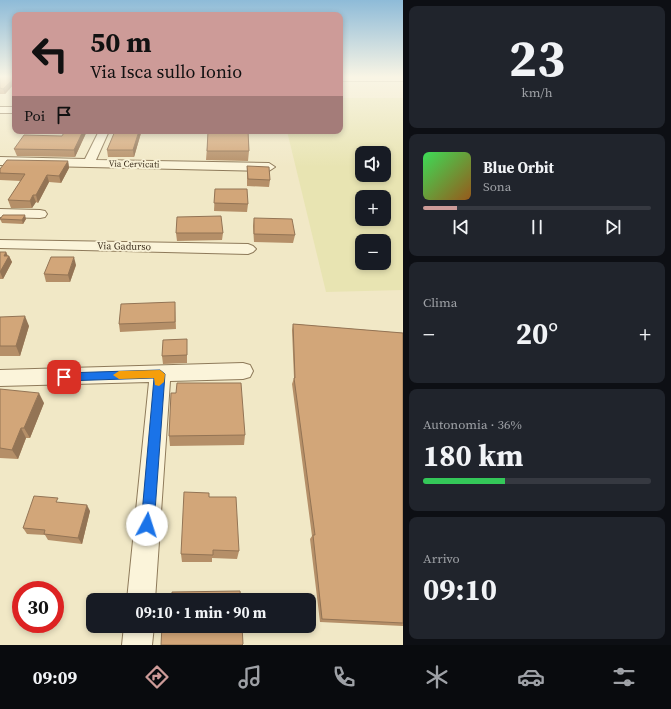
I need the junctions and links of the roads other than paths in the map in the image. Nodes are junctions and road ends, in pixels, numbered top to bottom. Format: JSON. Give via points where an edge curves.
{"nodes":[{"id":1,"x":0,"y":110,"type":"edge"},
{"id":2,"x":12,"y":110,"type":"edge"},
{"id":3,"x":103,"y":134,"type":"edge"},
{"id":4,"x":0,"y":161,"type":"edge"},
{"id":5,"x":89,"y":163,"type":"junction"},
{"id":6,"x":269,"y":167,"type":"edge"},
{"id":7,"x":0,"y":213,"type":"edge"},
{"id":8,"x":40,"y":214,"type":"dead end"},
{"id":9,"x":0,"y":244,"type":"edge"},
{"id":10,"x":248,"y":248,"type":"dead end"},
{"id":11,"x":243,"y":371,"type":"dead end"},
{"id":12,"x":160,"y":374,"type":"junction"},
{"id":13,"x":0,"y":378,"type":"edge"},
{"id":14,"x":142,"y":593,"type":"edge"},
{"id":15,"x":138,"y":633,"type":"edge"},
{"id":16,"x":137,"y":645,"type":"edge"}],
"edges":[{"from":1,"to":2,"type":"street"},
{"from":3,"to":5,"type":"street"},
{"from":4,"to":5,"type":"street","name":"Via Cervicati"},
{"from":5,"to":6,"type":"street","name":"Via Cervicati"},
{"from":7,"to":8,"type":"street"},
{"from":9,"to":10,"type":"street","name":"Via Gadurso"},
{"from":11,"to":12,"type":"street"},
{"from":12,"to":13,"type":"street"},
{"from":12,"to":14,"type":"street"},
{"from":15,"to":16,"type":"street"}]}
